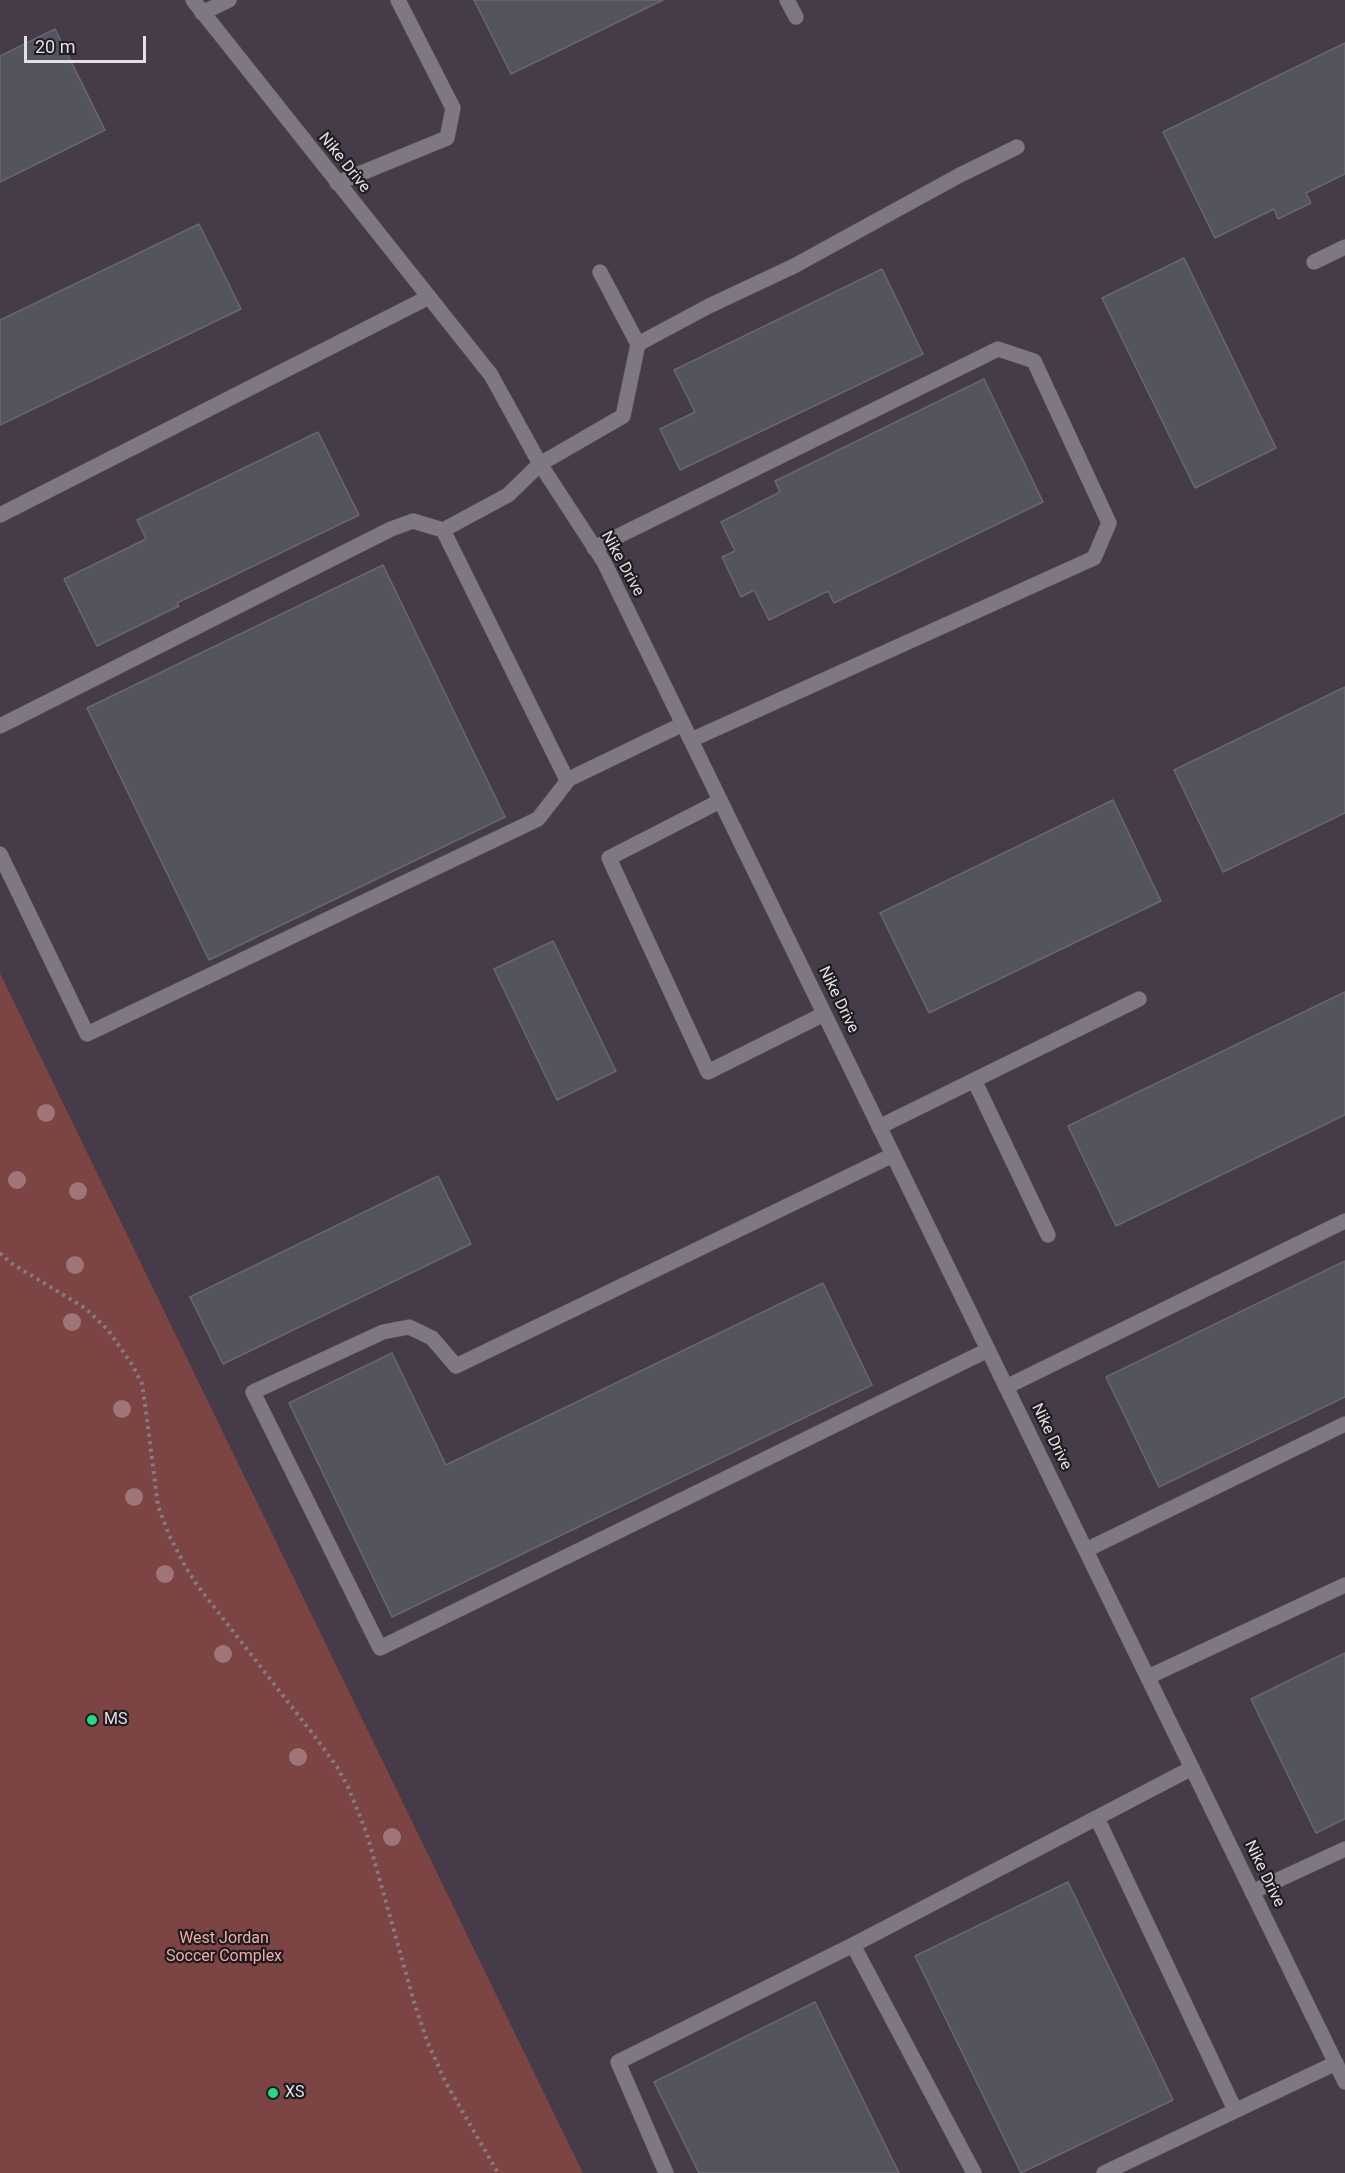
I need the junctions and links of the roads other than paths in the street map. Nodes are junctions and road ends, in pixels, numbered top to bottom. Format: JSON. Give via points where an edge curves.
{"nodes":[{"id":1,"x":193,"y":0,"type":"edge"},
{"id":2,"x":229,"y":0,"type":"edge"},
{"id":3,"x":398,"y":0,"type":"edge"},
{"id":4,"x":787,"y":0,"type":"edge"},
{"id":5,"x":202,"y":13,"type":"junction"},
{"id":6,"x":796,"y":18,"type":"dead end"},
{"id":7,"x":1017,"y":147,"type":"dead end"},
{"id":8,"x":337,"y":183,"type":"junction"},
{"id":9,"x":1345,"y":247,"type":"edge"},
{"id":10,"x":1314,"y":262,"type":"dead end"},
{"id":11,"x":600,"y":272,"type":"dead end"},
{"id":12,"x":429,"y":297,"type":"junction"},
{"id":13,"x":638,"y":344,"type":"junction"},
{"id":14,"x":540,"y":464,"type":"junction"},
{"id":15,"x":0,"y":515,"type":"edge"},
{"id":16,"x":443,"y":530,"type":"junction"},
{"id":17,"x":594,"y":548,"type":"junction"},
{"id":18,"x":683,"y":724,"type":"junction"},
{"id":19,"x":0,"y":726,"type":"edge"},
{"id":20,"x":691,"y":740,"type":"junction"},
{"id":21,"x":569,"y":779,"type":"junction"},
{"id":22,"x":720,"y":801,"type":"junction"},
{"id":23,"x":0,"y":854,"type":"edge"},
{"id":24,"x":1138,"y":999,"type":"dead end"},
{"id":25,"x":824,"y":1014,"type":"junction"},
{"id":26,"x":974,"y":1080,"type":"junction"},
{"id":27,"x":879,"y":1127,"type":"junction"},
{"id":28,"x":893,"y":1155,"type":"junction"},
{"id":29,"x":1345,"y":1221,"type":"edge"},
{"id":30,"x":1048,"y":1235,"type":"dead end"},
{"id":31,"x":988,"y":1350,"type":"junction"},
{"id":32,"x":1006,"y":1387,"type":"junction"},
{"id":33,"x":1345,"y":1424,"type":"edge"},
{"id":34,"x":1086,"y":1550,"type":"junction"},
{"id":35,"x":1345,"y":1585,"type":"edge"},
{"id":36,"x":1148,"y":1677,"type":"junction"},
{"id":37,"x":1192,"y":1768,"type":"junction"},
{"id":38,"x":1096,"y":1818,"type":"junction"},
{"id":39,"x":1345,"y":1849,"type":"edge"},
{"id":40,"x":1252,"y":1892,"type":"junction"},
{"id":41,"x":853,"y":1945,"type":"junction"},
{"id":42,"x":1336,"y":2063,"type":"junction"},
{"id":43,"x":1345,"y":2082,"type":"edge"},
{"id":44,"x":1235,"y":2110,"type":"junction"},
{"id":45,"x":666,"y":2173,"type":"edge"},
{"id":46,"x":974,"y":2173,"type":"edge"},
{"id":47,"x":1104,"y":2173,"type":"edge"}],
"edges":[{"from":1,"to":5,"type":"street","name":"Nike Drive"},
{"from":2,"to":5,"type":"street"},
{"from":3,"to":8,"type":"street","via":[[453,108],[447,138]]},
{"from":4,"to":6,"type":"street"},
{"from":5,"to":8,"type":"street","name":"Nike Drive"},
{"from":7,"to":13,"type":"street"},
{"from":8,"to":12,"type":"street","name":"Nike Drive"},
{"from":9,"to":10,"type":"street"},
{"from":11,"to":13,"type":"street"},
{"from":12,"to":14,"type":"street","name":"Nike Drive","via":[[491,375]]},
{"from":12,"to":15,"type":"street"},
{"from":13,"to":14,"type":"street","via":[[623,416]]},
{"from":14,"to":16,"type":"street","via":[[508,495]]},
{"from":14,"to":17,"type":"street","name":"Nike Drive"},
{"from":16,"to":19,"type":"street","via":[[413,521],[391,529]]},
{"from":16,"to":21,"type":"street"},
{"from":17,"to":18,"type":"street","name":"Nike Drive"},
{"from":17,"to":20,"type":"street","via":[[998,349],[1034,361],[1110,523],[1094,558]]},
{"from":18,"to":20,"type":"street","name":"Nike Drive"},
{"from":18,"to":21,"type":"street"},
{"from":20,"to":22,"type":"street","name":"Nike Drive"},
{"from":21,"to":23,"type":"street","via":[[538,819],[87,1034]]},
{"from":22,"to":25,"type":"street","name":"Nike Drive"},
{"from":22,"to":25,"type":"street","via":[[609,858],[708,1072]]},
{"from":24,"to":26,"type":"street"},
{"from":25,"to":27,"type":"street","name":"Nike Drive"},
{"from":26,"to":27,"type":"street"},
{"from":26,"to":30,"type":"street"},
{"from":27,"to":28,"type":"street","name":"Nike Drive"},
{"from":28,"to":31,"type":"street","name":"Nike Drive"},
{"from":28,"to":31,"type":"street","via":[[456,1366],[432,1338],[409,1327],[383,1332],[253,1392],[380,1648]]},
{"from":29,"to":32,"type":"street"},
{"from":31,"to":32,"type":"street","name":"Nike Drive"},
{"from":32,"to":34,"type":"street","name":"Nike Drive"},
{"from":33,"to":34,"type":"street"},
{"from":34,"to":36,"type":"street","name":"Nike Drive"},
{"from":35,"to":36,"type":"street"},
{"from":36,"to":37,"type":"street","name":"Nike Drive"},
{"from":37,"to":38,"type":"street"},
{"from":37,"to":40,"type":"street","name":"Nike Drive"},
{"from":38,"to":41,"type":"street"},
{"from":38,"to":44,"type":"street"},
{"from":39,"to":40,"type":"street"},
{"from":40,"to":42,"type":"street","name":"Nike Drive"},
{"from":41,"to":45,"type":"street","via":[[618,2062]]},
{"from":41,"to":46,"type":"street"},
{"from":42,"to":43,"type":"street","name":"Nike Drive"},
{"from":42,"to":44,"type":"street"},
{"from":44,"to":47,"type":"street"}]}
